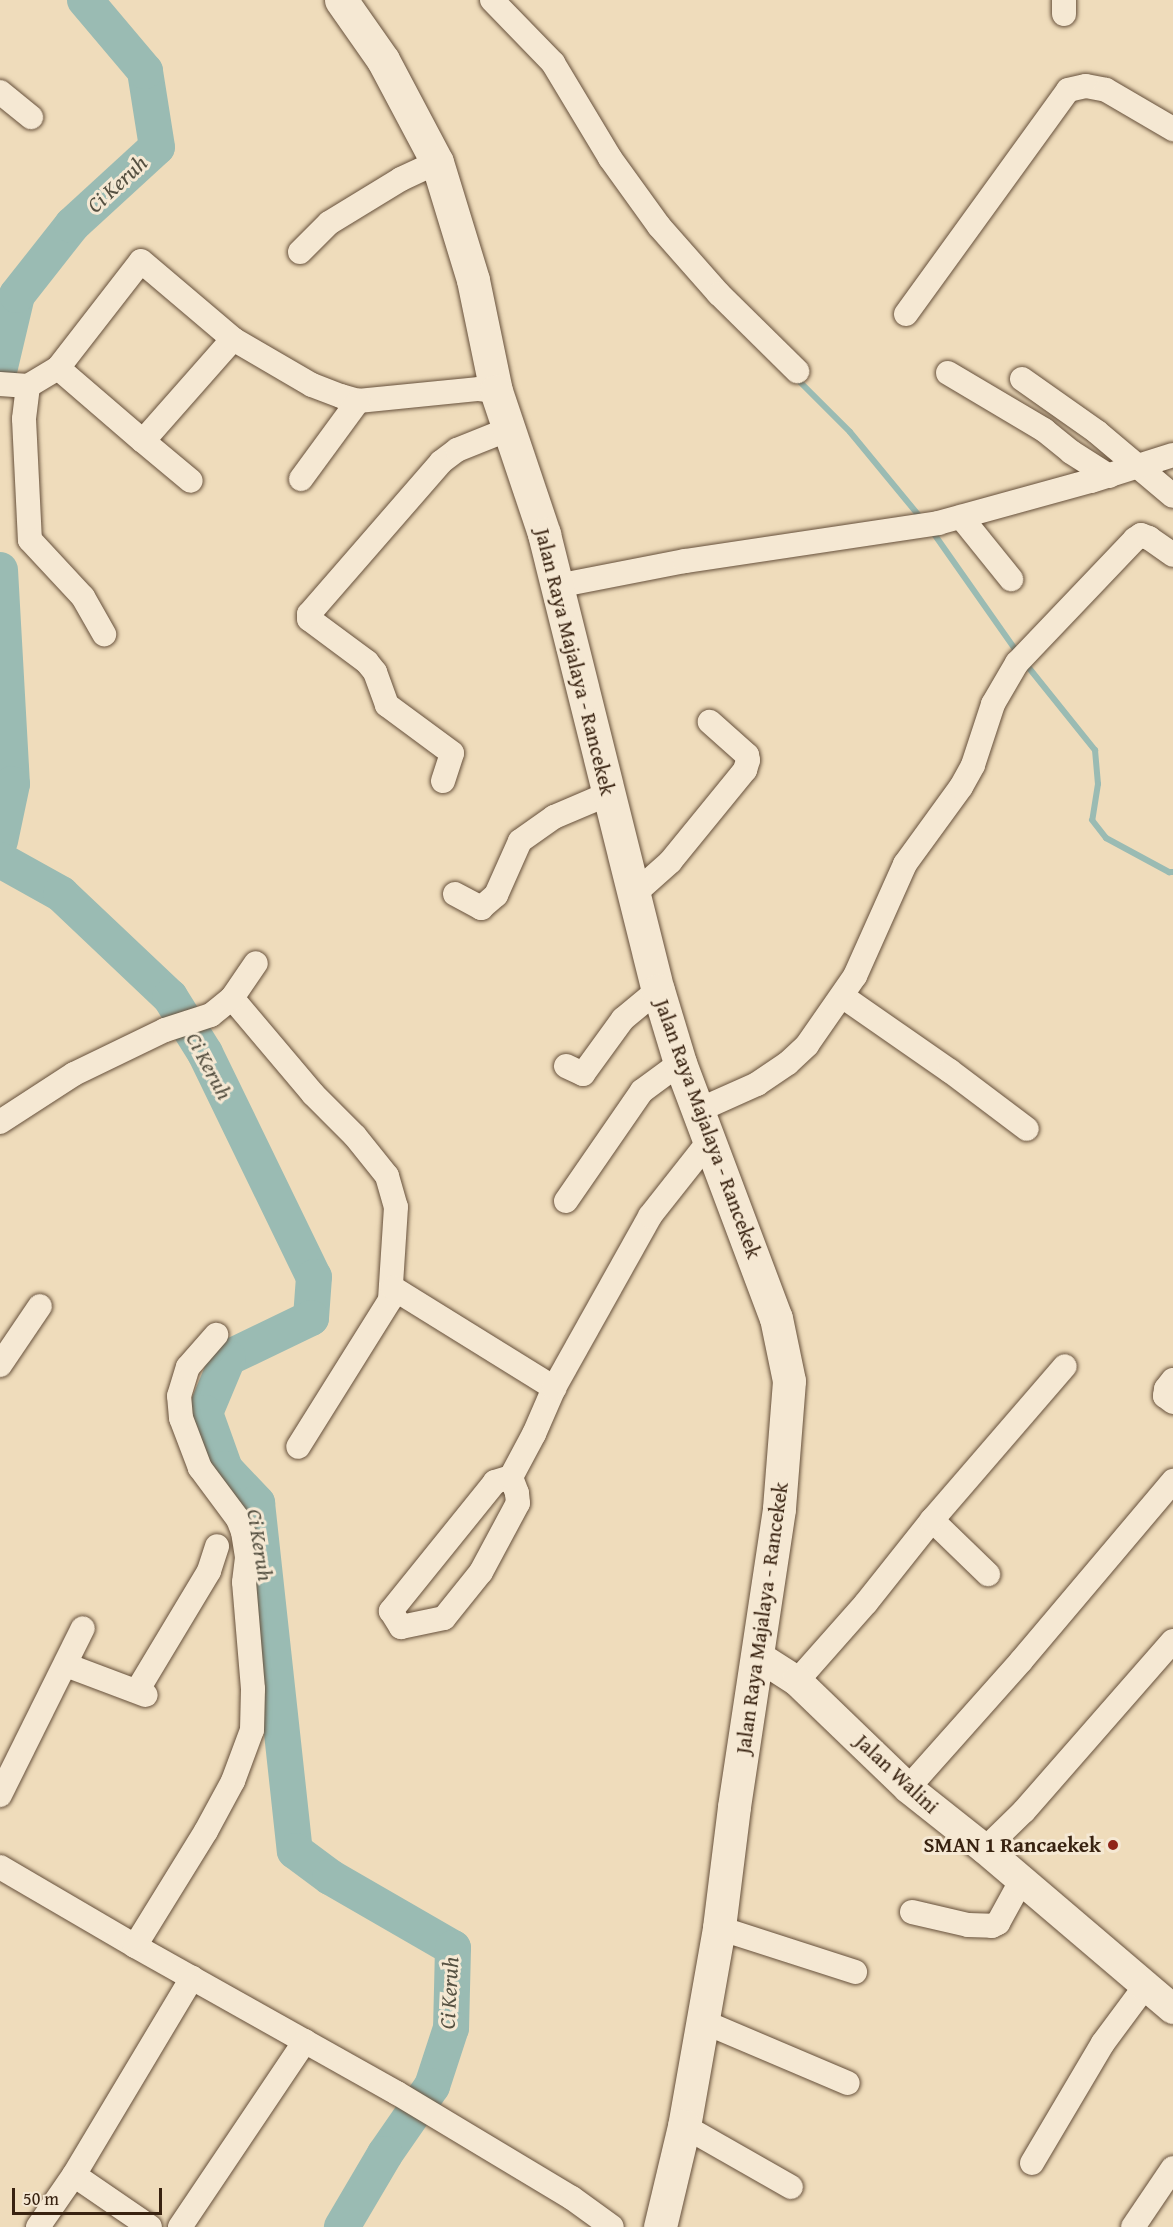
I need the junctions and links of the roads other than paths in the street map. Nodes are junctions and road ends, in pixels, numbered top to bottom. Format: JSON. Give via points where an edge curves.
{"nodes":[{"id":1,"x":341,"y":0,"type":"edge"},
{"id":2,"x":492,"y":0,"type":"edge"},
{"id":3,"x":0,"y":92,"type":"edge"},
{"id":4,"x":31,"y":117,"type":"dead end"},
{"id":5,"x":1173,"y":129,"type":"edge"},
{"id":6,"x":437,"y":162,"type":"junction"},
{"id":7,"x":300,"y":252,"type":"dead end"},
{"id":8,"x":906,"y":315,"type":"dead end"},
{"id":9,"x":233,"y":339,"type":"junction"},
{"id":10,"x":58,"y":368,"type":"junction"},
{"id":11,"x":797,"y":371,"type":"dead end"},
{"id":12,"x":948,"y":373,"type":"dead end"},
{"id":13,"x":1022,"y":379,"type":"dead end"},
{"id":14,"x":13,"y":385,"type":"edge"},
{"id":15,"x":496,"y":391,"type":"junction"},
{"id":16,"x":358,"y":401,"type":"junction"},
{"id":17,"x":509,"y":429,"type":"junction"},
{"id":18,"x":144,"y":441,"type":"junction"},
{"id":19,"x":1173,"y":455,"type":"edge"},
{"id":20,"x":1140,"y":466,"type":"junction"},
{"id":21,"x":1109,"y":476,"type":"junction"},
{"id":22,"x":301,"y":479,"type":"dead end"},
{"id":23,"x":190,"y":481,"type":"dead end"},
{"id":24,"x":1173,"y":496,"type":"edge"},
{"id":25,"x":962,"y":518,"type":"junction"},
{"id":26,"x":1173,"y":555,"type":"edge"},
{"id":27,"x":1011,"y":579,"type":"dead end"},
{"id":28,"x":558,"y":586,"type":"junction"},
{"id":29,"x":104,"y":634,"type":"dead end"},
{"id":30,"x":710,"y":722,"type":"dead end"},
{"id":31,"x":443,"y":781,"type":"dead end"},
{"id":32,"x":608,"y":794,"type":"junction"},
{"id":33,"x":455,"y":894,"type":"dead end"},
{"id":34,"x":633,"y":895,"type":"junction"},
{"id":35,"x":256,"y":963,"type":"dead end"},
{"id":36,"x":658,"y":990,"type":"junction"},
{"id":37,"x":842,"y":996,"type":"junction"},
{"id":38,"x":232,"y":998,"type":"junction"},
{"id":39,"x":680,"y":1063,"type":"junction"},
{"id":40,"x":566,"y":1066,"type":"dead end"},
{"id":41,"x":0,"y":1122,"type":"edge"},
{"id":42,"x":704,"y":1125,"type":"junction"},
{"id":43,"x":1027,"y":1129,"type":"dead end"},
{"id":44,"x":566,"y":1201,"type":"dead end"},
{"id":45,"x":393,"y":1288,"type":"junction"},
{"id":46,"x":40,"y":1306,"type":"dead end"},
{"id":47,"x":216,"y":1335,"type":"dead end"},
{"id":48,"x":0,"y":1365,"type":"edge"},
{"id":49,"x":1065,"y":1366,"type":"dead end"},
{"id":50,"x":1173,"y":1380,"type":"edge"},
{"id":51,"x":554,"y":1388,"type":"junction"},
{"id":52,"x":1173,"y":1402,"type":"edge"},
{"id":53,"x":298,"y":1447,"type":"dead end"},
{"id":54,"x":511,"y":1477,"type":"junction"},
{"id":55,"x":1173,"y":1481,"type":"edge"},
{"id":56,"x":932,"y":1520,"type":"junction"},
{"id":57,"x":217,"y":1546,"type":"dead end"},
{"id":58,"x":208,"y":1571,"type":"junction"},
{"id":59,"x":988,"y":1574,"type":"dead end"},
{"id":60,"x":244,"y":1582,"type":"junction"},
{"id":61,"x":83,"y":1628,"type":"dead end"},
{"id":62,"x":1173,"y":1641,"type":"edge"},
{"id":63,"x":758,"y":1656,"type":"junction"},
{"id":64,"x":66,"y":1665,"type":"junction"},
{"id":65,"x":796,"y":1681,"type":"junction"},
{"id":66,"x":908,"y":1788,"type":"junction"},
{"id":67,"x":0,"y":1795,"type":"edge"},
{"id":68,"x":985,"y":1849,"type":"junction"},
{"id":69,"x":0,"y":1867,"type":"edge"},
{"id":70,"x":1021,"y":1881,"type":"junction"},
{"id":71,"x":912,"y":1912,"type":"dead end"},
{"id":72,"x":719,"y":1929,"type":"junction"},
{"id":73,"x":135,"y":1946,"type":"junction"},
{"id":74,"x":855,"y":1972,"type":"dead end"},
{"id":75,"x":192,"y":1978,"type":"junction"},
{"id":76,"x":1146,"y":1985,"type":"junction"},
{"id":77,"x":1173,"y":2008,"type":"edge"},
{"id":78,"x":704,"y":2022,"type":"junction"},
{"id":79,"x":305,"y":2041,"type":"junction"},
{"id":80,"x":848,"y":2083,"type":"dead end"},
{"id":81,"x":684,"y":2126,"type":"junction"},
{"id":82,"x":1032,"y":2163,"type":"dead end"},
{"id":83,"x":1173,"y":2168,"type":"edge"},
{"id":84,"x":74,"y":2175,"type":"junction"},
{"id":85,"x":791,"y":2187,"type":"dead end"},
{"id":86,"x":38,"y":2227,"type":"edge"},
{"id":87,"x":150,"y":2227,"type":"edge"},
{"id":88,"x":180,"y":2227,"type":"edge"},
{"id":89,"x":612,"y":2227,"type":"edge"},
{"id":90,"x":660,"y":2227,"type":"edge"},
{"id":91,"x":1133,"y":2227,"type":"edge"}],
"edges":[{"from":1,"to":6,"type":"main road","name":"Jalan Raya Majalaya - Rancekek","via":[[383,60]]},
{"from":2,"to":11,"type":"street","via":[[553,63],[610,158],[659,226],[719,294]]},
{"from":3,"to":4,"type":"street"},
{"from":5,"to":8,"type":"street","via":[[1106,90],[1086,86],[1068,90]]},
{"from":6,"to":7,"type":"street","via":[[329,223]]},
{"from":6,"to":15,"type":"main road","name":"Jalan Raya Majalaya - Rancekek","via":[[473,280]]},
{"from":9,"to":10,"type":"street","via":[[141,261]]},
{"from":9,"to":16,"type":"street","via":[[312,385]]},
{"from":9,"to":18,"type":"street"},
{"from":10,"to":14,"type":"street"},
{"from":10,"to":18,"type":"street"},
{"from":12,"to":21,"type":"street","via":[[1044,430]]},
{"from":13,"to":20,"type":"street"},
{"from":14,"to":29,"type":"street","via":[[24,419],[30,540],[83,597]]},
{"from":15,"to":16,"type":"street","via":[[479,389]]},
{"from":15,"to":17,"type":"main road","name":"Jalan Raya Majalaya - Rancekek"},
{"from":16,"to":22,"type":"street"},
{"from":17,"to":28,"type":"main road","name":"Jalan Raya Majalaya - Rancekek"},
{"from":17,"to":31,"type":"street","via":[[457,450],[441,462],[309,614],[309,619],[368,662],[387,705],[452,753]]},
{"from":18,"to":23,"type":"street"},
{"from":19,"to":20,"type":"street"},
{"from":20,"to":21,"type":"street"},
{"from":20,"to":24,"type":"street"},
{"from":21,"to":25,"type":"street"},
{"from":25,"to":27,"type":"street"},
{"from":25,"to":28,"type":"street","via":[[664,564]]},
{"from":26,"to":37,"type":"street","via":[[1149,538],[1141,535],[1135,539],[1022,659],[993,704],[973,765],[905,864],[867,951]]},
{"from":28,"to":32,"type":"main road","name":"Jalan Raya Majalaya - Rancekek"},
{"from":30,"to":34,"type":"street","via":[[747,755],[746,770],[670,862]]},
{"from":32,"to":33,"type":"street","via":[[554,816],[520,841],[496,895],[482,908]]},
{"from":32,"to":34,"type":"main road","name":"Jalan Raya Majalaya - Rancekek"},
{"from":34,"to":36,"type":"main road","name":"Jalan Raya Majalaya - Rancekek"},
{"from":35,"to":38,"type":"street"},
{"from":36,"to":39,"type":"main road","name":"Jalan Raya Majalaya - Rancekek"},
{"from":36,"to":40,"type":"street","via":[[623,1019],[583,1074]]},
{"from":37,"to":42,"type":"street","via":[[807,1045],[788,1063]]},
{"from":37,"to":43,"type":"street"},
{"from":38,"to":41,"type":"street","via":[[211,1015],[165,1030],[74,1074]]},
{"from":38,"to":45,"type":"street","via":[[387,1176],[396,1207]]},
{"from":39,"to":42,"type":"main road","name":"Jalan Raya Majalaya - Rancekek"},
{"from":39,"to":44,"type":"street","via":[[642,1091]]},
{"from":42,"to":51,"type":"street"},
{"from":42,"to":63,"type":"main road","name":"Jalan Raya Majalaya - Rancekek","via":[[776,1318],[789,1381],[780,1509]]},
{"from":45,"to":51,"type":"street"},
{"from":45,"to":53,"type":"street","via":[[390,1300]]},
{"from":46,"to":48,"type":"street"},
{"from":47,"to":60,"type":"street","via":[[188,1367],[179,1396],[181,1418],[200,1468],[238,1519],[243,1532],[247,1557]]},
{"from":49,"to":56,"type":"street"},
{"from":50,"to":52,"type":"street","via":[[1165,1396]]},
{"from":51,"to":54,"type":"street"},
{"from":54,"to":54,"type":"street","via":[[495,1482],[391,1611],[401,1627],[444,1618],[475,1581],[518,1503]]},
{"from":55,"to":66,"type":"street"},
{"from":56,"to":59,"type":"street"},
{"from":56,"to":65,"type":"street","via":[[866,1603]]},
{"from":57,"to":58,"type":"street"},
{"from":58,"to":60,"type":"street"},
{"from":58,"to":64,"type":"street","via":[[142,1693]]},
{"from":60,"to":73,"type":"street","via":[[253,1689],[252,1730],[233,1781],[206,1831]]},
{"from":61,"to":64,"type":"street"},
{"from":62,"to":68,"type":"street","via":[[1024,1811]]},
{"from":63,"to":65,"type":"street","name":"Jalan Walini"},
{"from":63,"to":72,"type":"main road","name":"Jalan Raya Majalaya - Rancekek"},
{"from":64,"to":67,"type":"street"},
{"from":65,"to":66,"type":"street","name":"Jalan Walini"},
{"from":66,"to":68,"type":"street","name":"Jalan Walini"},
{"from":68,"to":70,"type":"street","name":"Jalan Walini"},
{"from":69,"to":73,"type":"street"},
{"from":70,"to":71,"type":"street","via":[[998,1923],[992,1926],[968,1925]]},
{"from":70,"to":76,"type":"street","name":"Jalan Walini"},
{"from":72,"to":74,"type":"street"},
{"from":72,"to":78,"type":"main road","name":"Jalan Raya Majalaya - Rancekek"},
{"from":73,"to":75,"type":"street"},
{"from":75,"to":79,"type":"street"},
{"from":75,"to":84,"type":"street"},
{"from":76,"to":77,"type":"street","name":"Jalan Walini"},
{"from":76,"to":82,"type":"street","via":[[1103,2043]]},
{"from":78,"to":80,"type":"street"},
{"from":78,"to":81,"type":"main road","name":"Jalan Raya Majalaya - Rancekek"},
{"from":79,"to":88,"type":"street"},
{"from":79,"to":89,"type":"street","via":[[572,2198]]},
{"from":81,"to":85,"type":"street"},
{"from":81,"to":90,"type":"main road","name":"Jalan Raya Majalaya - Rancekek"},
{"from":83,"to":91,"type":"street"},
{"from":84,"to":86,"type":"street"},
{"from":84,"to":87,"type":"street"}]}
